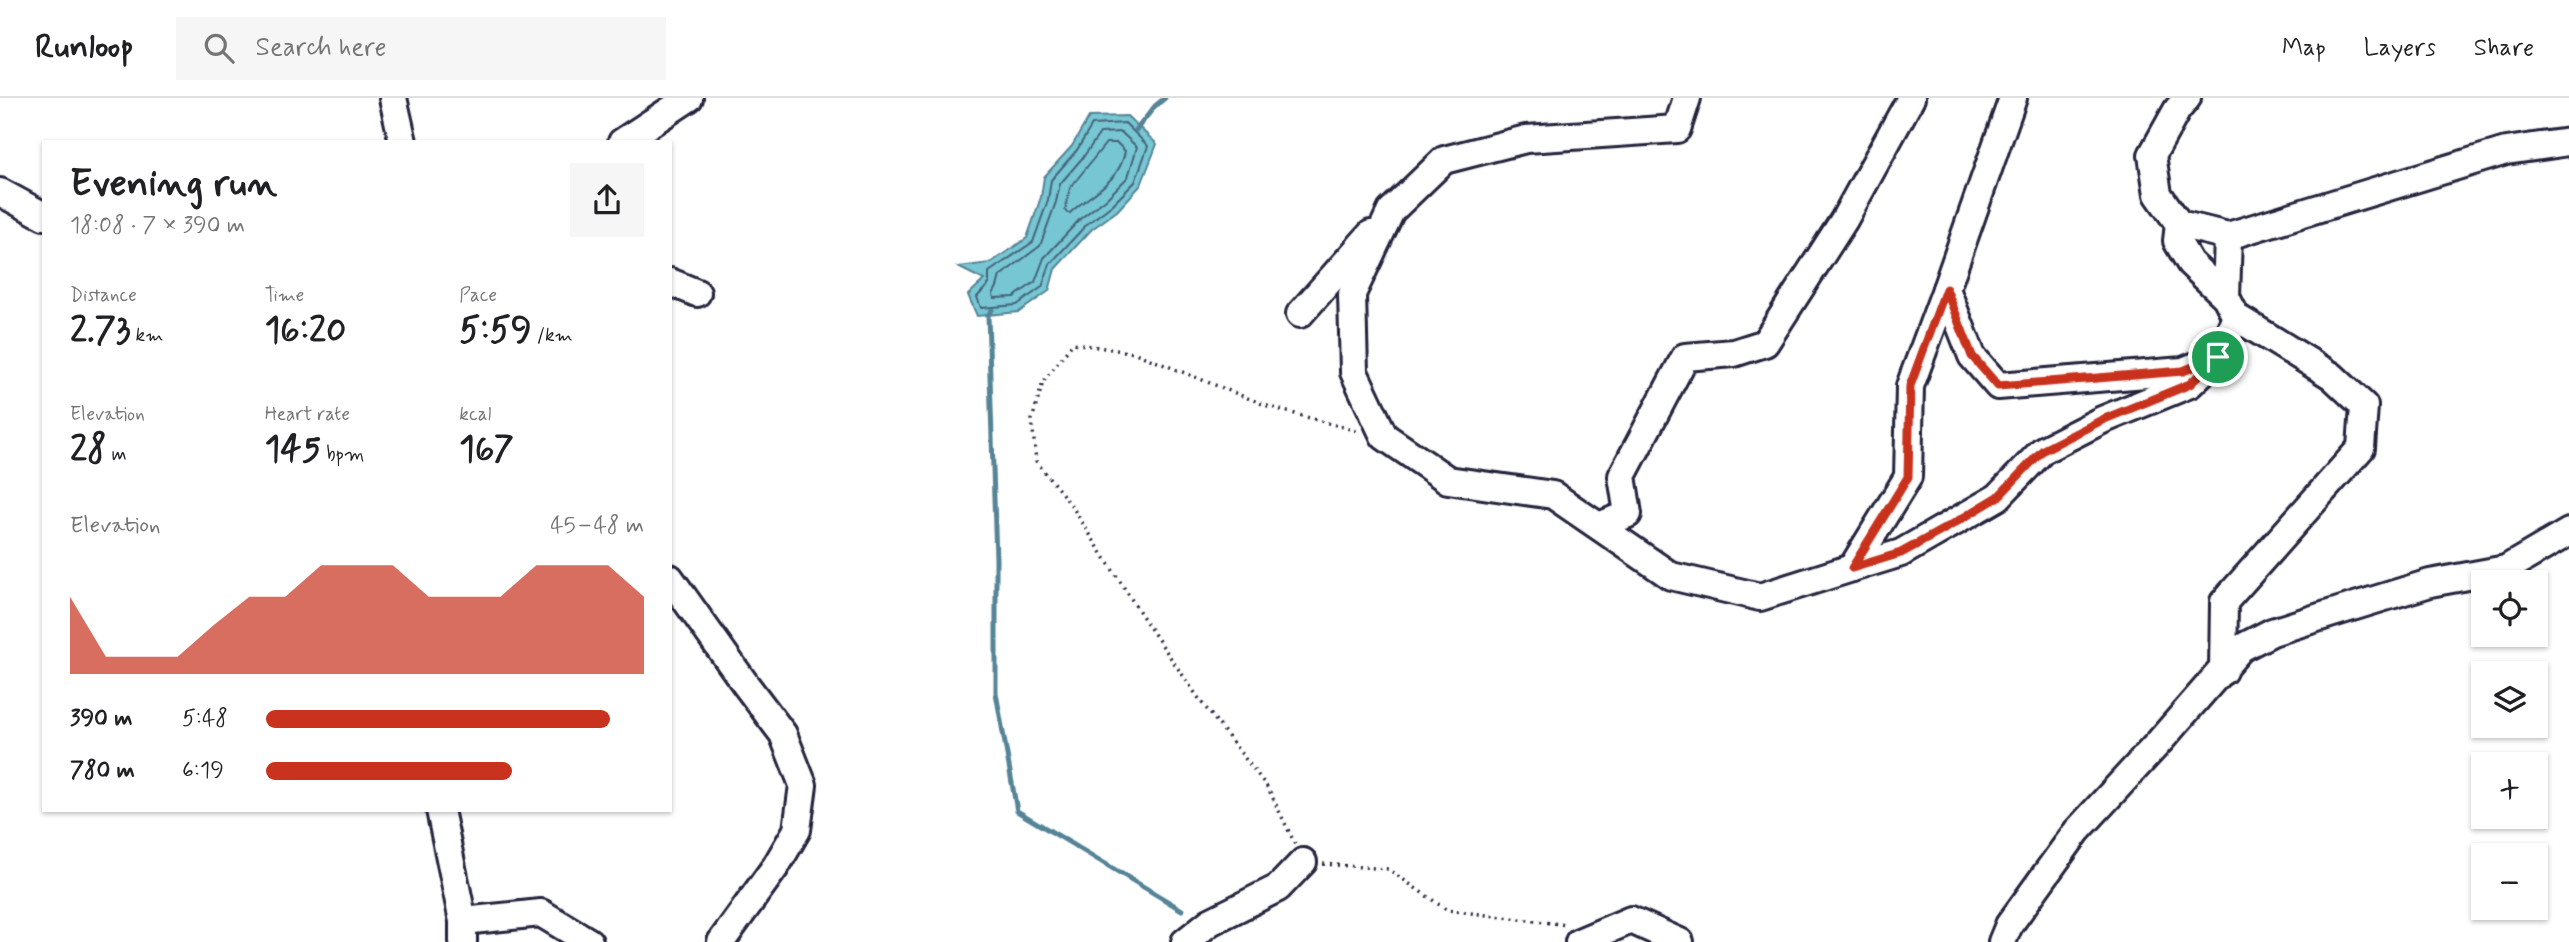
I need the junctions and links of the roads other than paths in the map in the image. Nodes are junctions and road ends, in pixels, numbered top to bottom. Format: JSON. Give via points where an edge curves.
{"nodes":[{"id":1,"x":393,"y":98,"type":"edge"},
{"id":2,"x":689,"y":98,"type":"edge"},
{"id":3,"x":1687,"y":98,"type":"edge"},
{"id":4,"x":1912,"y":98,"type":"edge"},
{"id":5,"x":2013,"y":98,"type":"edge"},
{"id":6,"x":2187,"y":98,"type":"edge"},
{"id":7,"x":403,"y":140,"type":"edge"},
{"id":8,"x":625,"y":140,"type":"edge"},
{"id":9,"x":2569,"y":142,"type":"edge"},
{"id":10,"x":0,"y":192,"type":"edge"},
{"id":11,"x":1391,"y":211,"type":"junction"},
{"id":12,"x":42,"y":215,"type":"edge"},
{"id":13,"x":2179,"y":224,"type":"junction"},
{"id":14,"x":2228,"y":236,"type":"junction"},
{"id":15,"x":672,"y":283,"type":"edge"},
{"id":16,"x":1946,"y":289,"type":"junction"},
{"id":17,"x":697,"y":293,"type":"dead end"},
{"id":18,"x":2231,"y":307,"type":"junction"},
{"id":19,"x":1300,"y":314,"type":"dead end"},
{"id":20,"x":2218,"y":357,"type":"junction"},
{"id":21,"x":1599,"y":526,"type":"junction"},
{"id":22,"x":2569,"y":532,"type":"edge"},
{"id":23,"x":1852,"y":568,"type":"junction"},
{"id":24,"x":672,"y":581,"type":"edge"},
{"id":25,"x":2223,"y":671,"type":"junction"},
{"id":26,"x":439,"y":817,"type":"edge"},
{"id":27,"x":1303,"y":862,"type":"road end"},
{"id":28,"x":463,"y":931,"type":"edge"},
{"id":29,"x":1575,"y":933,"type":"edge"},
{"id":30,"x":589,"y":942,"type":"edge"},
{"id":31,"x":721,"y":942,"type":"edge"},
{"id":32,"x":1185,"y":942,"type":"edge"},
{"id":33,"x":1680,"y":942,"type":"edge"},
{"id":34,"x":2002,"y":942,"type":"edge"}],
"edges":[{"from":1,"to":7,"type":"street"},
{"from":2,"to":8,"type":"street"},
{"from":3,"to":11,"type":"street","via":[[1677,129],[1525,139],[1444,160]]},
{"from":4,"to":21,"type":"street","via":[[1844,220],[1765,342],[1734,353],[1685,357],[1622,476],[1628,514]]},
{"from":5,"to":16,"type":"street"},
{"from":6,"to":13,"type":"street","via":[[2152,155],[2158,194]]},
{"from":9,"to":14,"type":"street","via":[[2506,151]]},
{"from":10,"to":12,"type":"street"},
{"from":11,"to":19,"type":"street"},
{"from":11,"to":21,"type":"street","via":[[1352,294],[1354,372],[1384,436],[1448,480],[1553,495]]},
{"from":13,"to":14,"type":"street"},
{"from":13,"to":18,"type":"street","via":[[2177,241],[2190,263]]},
{"from":14,"to":18,"type":"street"},
{"from":15,"to":17,"type":"street"},
{"from":16,"to":20,"type":"street","via":[[1972,356],[1998,386],[2183,371]]},
{"from":16,"to":23,"type":"street","via":[[1910,386],[1908,477]]},
{"from":18,"to":20,"type":"street"},
{"from":18,"to":25,"type":"street","via":[[2332,376],[2364,406],[2361,448],[2224,602]]},
{"from":20,"to":23,"type":"street","via":[[2190,384],[2043,450],[1998,497],[1948,527],[1901,553]]},
{"from":21,"to":23,"type":"street","via":[[1671,576],[1760,597]]},
{"from":22,"to":25,"type":"street","via":[[2506,569],[2430,583],[2272,632],[2241,648]]},
{"from":24,"to":31,"type":"street","via":[[783,734],[803,785],[797,830]]},
{"from":25,"to":34,"type":"street","via":[[2077,831],[2009,925]]},
{"from":26,"to":28,"type":"street"},
{"from":27,"to":32,"type":"street","via":[[1279,888],[1210,922]]},
{"from":28,"to":30,"type":"street","via":[[541,913]]},
{"from":29,"to":33,"type":"street","via":[[1631,920]]}]}
